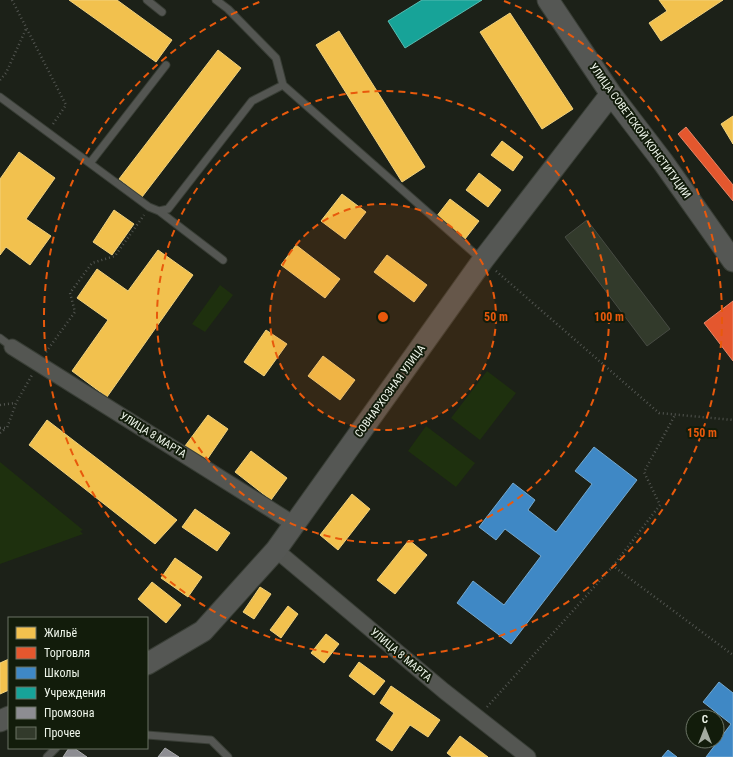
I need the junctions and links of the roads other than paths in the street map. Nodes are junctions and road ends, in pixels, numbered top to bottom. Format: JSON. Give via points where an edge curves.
{"nodes":[{"id":1,"x":146,"y":0,"type":"edge"},
{"id":2,"x":216,"y":0,"type":"edge"},
{"id":3,"x":548,"y":0,"type":"edge"},
{"id":4,"x":162,"y":12,"type":"dead end"},
{"id":5,"x":166,"y":65,"type":"dead end"},
{"id":6,"x":283,"y":85,"type":"junction"},
{"id":7,"x":611,"y":94,"type":"junction"},
{"id":8,"x":0,"y":97,"type":"edge"},
{"id":9,"x":90,"y":163,"type":"junction"},
{"id":10,"x":159,"y":211,"type":"junction"},
{"id":11,"x":223,"y":260,"type":"dead end"},
{"id":12,"x":483,"y":260,"type":"junction"},
{"id":13,"x":733,"y":261,"type":"edge"},
{"id":14,"x":6,"y":342,"type":"edge"},
{"id":15,"x":294,"y":524,"type":"junction"},
{"id":16,"x":276,"y":550,"type":"junction"},
{"id":17,"x":148,"y":663,"type":"edge"},
{"id":18,"x":148,"y":735,"type":"edge"},
{"id":19,"x":55,"y":749,"type":"edge"},
{"id":20,"x":47,"y":757,"type":"edge"},
{"id":21,"x":228,"y":757,"type":"edge"},
{"id":22,"x":528,"y":757,"type":"edge"}],
"edges":[{"from":1,"to":4,"type":"lane"},
{"from":2,"to":6,"type":"lane","via":[[276,58]]},
{"from":3,"to":7,"type":"street","name":"УЛИЦА СОВЕТСКОЙ КОНСТИТУЦИИ"},
{"from":5,"to":9,"type":"lane"},
{"from":6,"to":10,"type":"lane","via":[[252,101],[168,209]]},
{"from":6,"to":12,"type":"lane"},
{"from":7,"to":12,"type":"street","name":"СОВНАРХОЗНАЯ УЛИЦА"},
{"from":7,"to":13,"type":"street","name":"УЛИЦА СОВЕТСКОЙ КОНСТИТУЦИИ"},
{"from":8,"to":9,"type":"lane"},
{"from":9,"to":10,"type":"lane","via":[[149,208]]},
{"from":10,"to":11,"type":"lane"},
{"from":12,"to":15,"type":"street","name":"СОВНАРХОЗНАЯ УЛИЦА"},
{"from":14,"to":15,"type":"street","name":"УЛИЦА 8 МАРТА"},
{"from":15,"to":16,"type":"street","name":"СОВНАРХОЗНАЯ УЛИЦА"},
{"from":16,"to":17,"type":"street","name":"СОВНАРХОЗНАЯ УЛИЦА","via":[[203,631]]},
{"from":16,"to":22,"type":"street","name":"УЛИЦА 8 МАРТА","via":[[444,691]]},
{"from":18,"to":21,"type":"lane","via":[[211,740]]},
{"from":19,"to":20,"type":"lane"}]}
